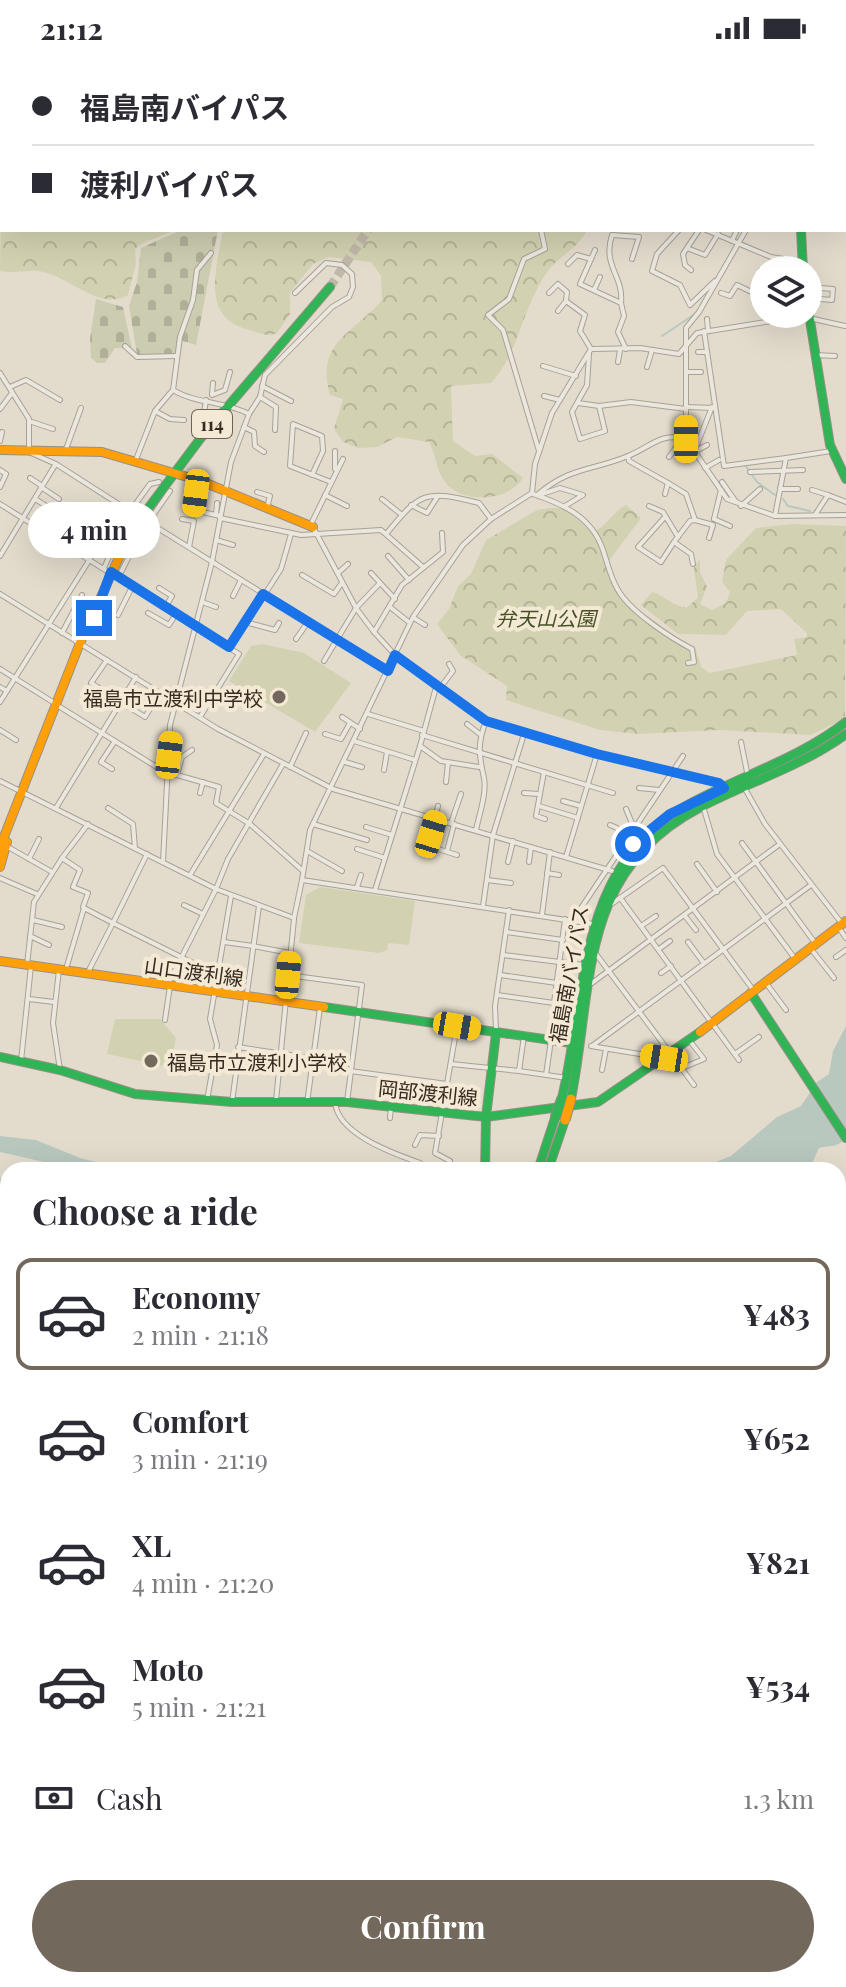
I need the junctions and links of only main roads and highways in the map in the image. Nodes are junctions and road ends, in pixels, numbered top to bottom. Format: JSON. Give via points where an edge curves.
{"nodes":[{"id":1,"x":801,"y":232,"type":"edge"},
{"id":2,"x":802,"y":256,"type":"edge"},
{"id":3,"x":330,"y":287,"type":"tunnel mouth"},
{"id":4,"x":811,"y":328,"type":"edge"},
{"id":5,"x":0,"y":450,"type":"edge"},
{"id":6,"x":176,"y":472,"type":"junction"},
{"id":7,"x":846,"y":479,"type":"edge"},
{"id":8,"x":314,"y":529,"type":"road end"},
{"id":9,"x":846,"y":722,"type":"edge"},
{"id":10,"x":846,"y":734,"type":"edge"},
{"id":11,"x":3,"y":846,"type":"edge"},
{"id":12,"x":0,"y":867,"type":"edge"},
{"id":13,"x":842,"y":925,"type":"edge"},
{"id":14,"x":0,"y":961,"type":"edge"},
{"id":15,"x":752,"y":992,"type":"junction"},
{"id":16,"x":496,"y":1033,"type":"junction"},
{"id":17,"x":582,"y":1045,"type":"junction"},
{"id":18,"x":1,"y":1057,"type":"edge"},
{"id":19,"x":566,"y":1099,"type":"junction"},
{"id":20,"x":486,"y":1117,"type":"junction"},
{"id":21,"x":846,"y":1138,"type":"edge"},
{"id":22,"x":553,"y":1141,"type":"junction"},
{"id":23,"x":485,"y":1162,"type":"edge"},
{"id":24,"x":542,"y":1162,"type":"edge"},
{"id":25,"x":549,"y":1162,"type":"edge"}],
"edges":[{"from":1,"to":2,"type":"main road"},
{"from":3,"to":6,"type":"main road","number":"114"},
{"from":4,"to":7,"type":"main road","via":[[831,451]]},
{"from":5,"to":6,"type":"main road","via":[[102,452]]},
{"from":6,"to":8,"type":"main road"},
{"from":6,"to":11,"type":"main road","number":"114","via":[[131,531],[111,573]]},
{"from":9,"to":17,"type":"main road","name":"福島南バイパス","via":[[814,745],[658,822],[609,870],[585,966],[579,1007]]},
{"from":10,"to":17,"type":"main road","name":"福島南バイパス","via":[[679,819],[640,849],[615,880],[605,907]]},
{"from":11,"to":12,"type":"main road","number":"114"},
{"from":13,"to":15,"type":"main road","name":"岡部渡利線"},
{"from":14,"to":16,"type":"main road","name":"山口渡利線"},
{"from":15,"to":20,"type":"main road","name":"岡部渡利線","via":[[602,1101]]},
{"from":15,"to":21,"type":"main road"},
{"from":16,"to":17,"type":"main road","name":"山口渡利線"},
{"from":16,"to":20,"type":"main road"},
{"from":17,"to":19,"type":"main road","name":"福島南バイパス"},
{"from":17,"to":19,"type":"main road","name":"福島南バイパス","via":[[567,1078]]},
{"from":18,"to":20,"type":"main road","name":"岡部渡利線","via":[[135,1094],[232,1102],[335,1101]]},
{"from":19,"to":22,"type":"main road","name":"福島南バイパス","bridge":true},
{"from":20,"to":23,"type":"main road"},
{"from":22,"to":24,"type":"main road","name":"福島南バイパス"},
{"from":22,"to":25,"type":"main road","name":"福島南バイパス"}]}
